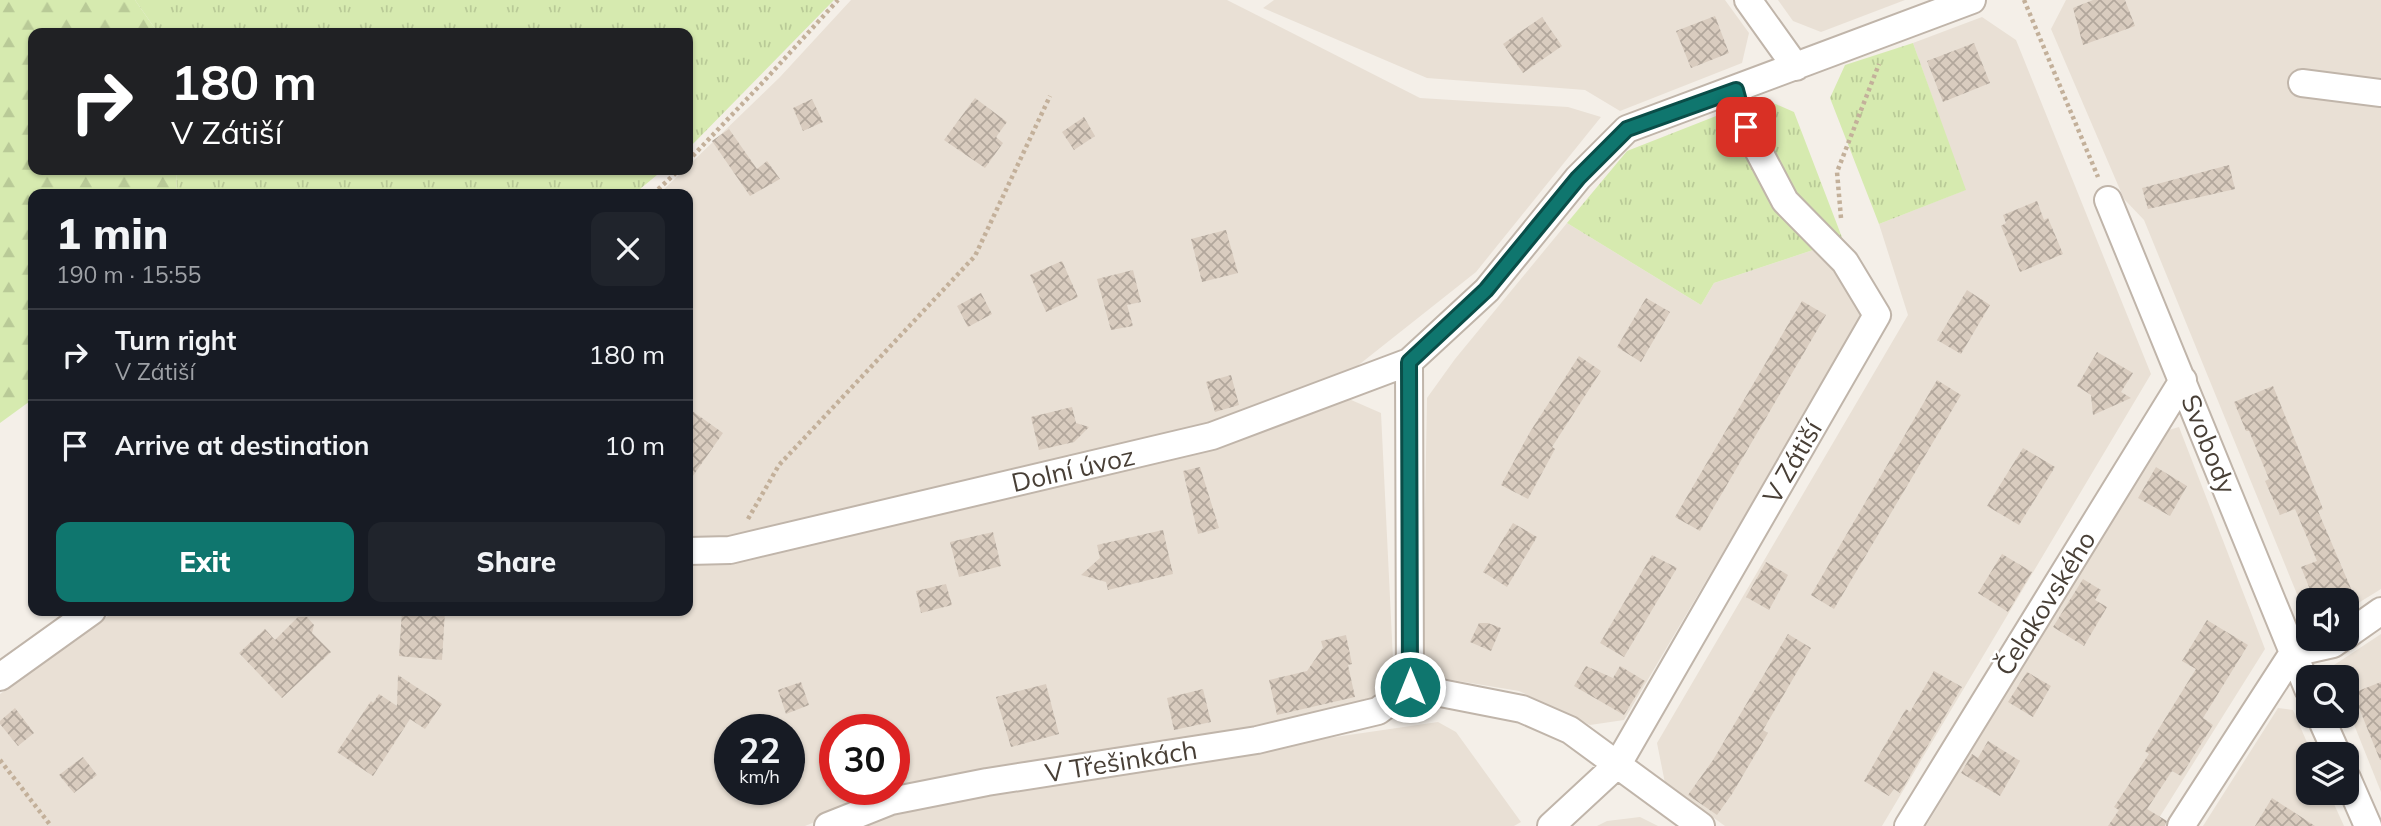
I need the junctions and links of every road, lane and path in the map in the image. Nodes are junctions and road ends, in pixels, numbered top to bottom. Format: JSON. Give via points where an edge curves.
{"nodes":[{"id":1,"x":838,"y":0,"type":"edge"},
{"id":2,"x":1748,"y":0,"type":"edge"},
{"id":3,"x":1972,"y":0,"type":"edge"},
{"id":4,"x":2024,"y":0,"type":"edge"},
{"id":5,"x":1892,"y":31,"type":"junction"},
{"id":6,"x":1796,"y":67,"type":"junction"},
{"id":7,"x":2302,"y":83,"type":"dead end"},
{"id":8,"x":1736,"y":90,"type":"junction"},
{"id":9,"x":2381,"y":93,"type":"edge"},
{"id":10,"x":1050,"y":96,"type":"dead end"},
{"id":11,"x":693,"y":156,"type":"edge"},
{"id":12,"x":674,"y":175,"type":"edge"},
{"id":13,"x":658,"y":189,"type":"edge"},
{"id":14,"x":2108,"y":201,"type":"joint"},
{"id":15,"x":1845,"y":262,"type":"junction"},
{"id":16,"x":1409,"y":362,"type":"junction"},
{"id":17,"x":2183,"y":380,"type":"junction"},
{"id":18,"x":730,"y":550,"type":"junction"},
{"id":19,"x":693,"y":551,"type":"edge"},
{"id":20,"x":2381,"y":611,"type":"edge"},
{"id":21,"x":85,"y":616,"type":"edge"},
{"id":22,"x":2359,"y":627,"type":"edge"},
{"id":23,"x":2301,"y":651,"type":"edge"},
{"id":24,"x":2292,"y":653,"type":"junction"},
{"id":25,"x":2297,"y":665,"type":"edge"},
{"id":26,"x":0,"y":677,"type":"edge"},
{"id":27,"x":1410,"y":687,"type":"junction"},
{"id":28,"x":0,"y":760,"type":"edge"},
{"id":29,"x":1618,"y":764,"type":"junction"},
{"id":30,"x":2359,"y":805,"type":"edge"},
{"id":31,"x":51,"y":826,"type":"edge"},
{"id":32,"x":828,"y":826,"type":"edge"},
{"id":33,"x":1551,"y":826,"type":"edge"},
{"id":34,"x":1701,"y":826,"type":"edge"},
{"id":35,"x":1908,"y":826,"type":"edge"},
{"id":36,"x":2181,"y":826,"type":"edge"},
{"id":37,"x":2368,"y":826,"type":"edge"}],
"edges":[{"from":1,"to":11,"type":"path"},
{"from":2,"to":6,"type":"street"},
{"from":3,"to":5,"type":"street"},
{"from":4,"to":14,"type":"path"},
{"from":5,"to":6,"type":"street"},
{"from":5,"to":15,"type":"path","via":[[1837,172]]},
{"from":6,"to":8,"type":"street"},
{"from":7,"to":9,"type":"street"},
{"from":8,"to":15,"type":"street","name":"V Zátiší","via":[[1746,127],[1785,201]]},
{"from":8,"to":16,"type":"street","via":[[1627,129],[1578,178],[1486,290]]},
{"from":10,"to":18,"type":"path","via":[[975,256],[779,465]]},
{"from":12,"to":13,"type":"path"},
{"from":14,"to":17,"type":"street","name":"Svobody"},
{"from":15,"to":29,"type":"street","name":"V Zátiší","via":[[1877,315]]},
{"from":16,"to":18,"type":"street","name":"Dolní úvoz","via":[[1212,436]]},
{"from":16,"to":27,"type":"street"},
{"from":17,"to":24,"type":"street","name":"Svobody"},
{"from":17,"to":35,"type":"street","name":"Čelakovského"},
{"from":18,"to":19,"type":"street","name":"Dolní úvoz"},
{"from":20,"to":22,"type":"street"},
{"from":21,"to":26,"type":"street"},
{"from":23,"to":24,"type":"street"},
{"from":24,"to":25,"type":"street","name":"Svobody"},
{"from":24,"to":36,"type":"street"},
{"from":27,"to":29,"type":"street","via":[[1522,709],[1570,730]]},
{"from":27,"to":32,"type":"street","name":"V Třešinkách","via":[[1378,711],[1364,715],[1257,740],[891,801]]},
{"from":28,"to":31,"type":"path"},
{"from":29,"to":33,"type":"street","name":"V Zátiší"},
{"from":29,"to":34,"type":"street"},
{"from":30,"to":37,"type":"street"}]}
